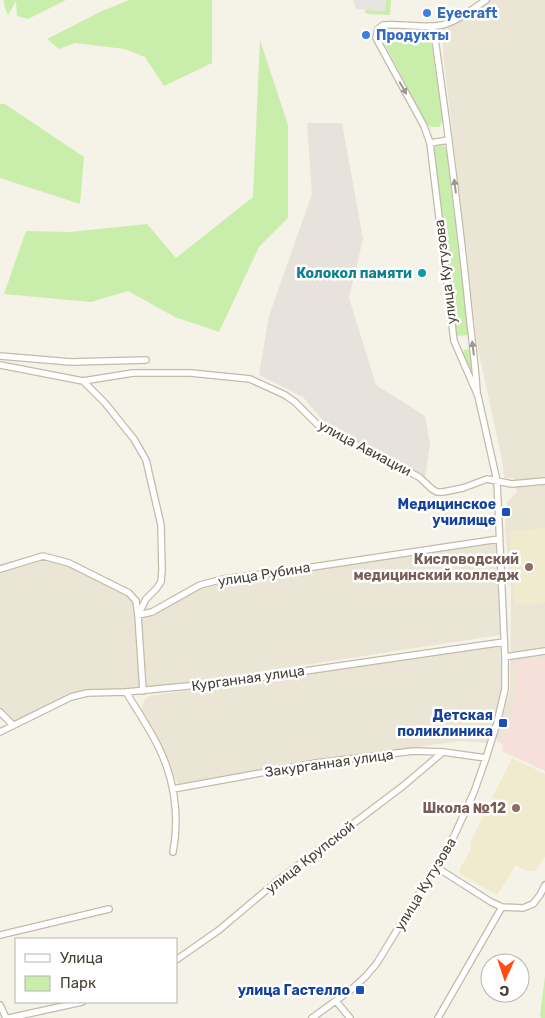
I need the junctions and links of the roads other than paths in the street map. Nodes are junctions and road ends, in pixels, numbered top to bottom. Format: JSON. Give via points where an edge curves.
{"nodes":[{"id":1,"x":486,"y":0,"type":"edge"},
{"id":2,"x":430,"y":26,"type":"junction"},
{"id":3,"x":450,"y":140,"type":"junction"},
{"id":4,"x":430,"y":143,"type":"junction"},
{"id":5,"x":0,"y":356,"type":"edge"},
{"id":6,"x":146,"y":360,"type":"dead end"},
{"id":7,"x":0,"y":364,"type":"edge"},
{"id":8,"x":83,"y":381,"type":"junction"},
{"id":9,"x":478,"y":396,"type":"junction"},
{"id":10,"x":497,"y":481,"type":"junction"},
{"id":11,"x":545,"y":481,"type":"edge"},
{"id":12,"x":499,"y":538,"type":"junction"},
{"id":13,"x":0,"y":569,"type":"edge"},
{"id":14,"x":138,"y":615,"type":"junction"},
{"id":15,"x":504,"y":642,"type":"junction"},
{"id":16,"x":545,"y":651,"type":"edge"},
{"id":17,"x":505,"y":657,"type":"junction"},
{"id":18,"x":143,"y":691,"type":"junction"},
{"id":19,"x":126,"y":692,"type":"junction"},
{"id":20,"x":0,"y":712,"type":"edge"},
{"id":21,"x":13,"y":725,"type":"junction"},
{"id":22,"x":0,"y":732,"type":"edge"},
{"id":23,"x":443,"y":752,"type":"junction"},
{"id":24,"x":486,"y":758,"type":"junction"},
{"id":25,"x":173,"y":789,"type":"junction"},
{"id":26,"x":173,"y":852,"type":"dead end"},
{"id":27,"x":436,"y":867,"type":"junction"},
{"id":28,"x":545,"y":885,"type":"edge"},
{"id":29,"x":502,"y":907,"type":"junction"},
{"id":30,"x":109,"y":909,"type":"dead end"},
{"id":31,"x":0,"y":935,"type":"edge"},
{"id":32,"x":178,"y":959,"type":"edge"},
{"id":33,"x":336,"y":1001,"type":"junction"},
{"id":34,"x":78,"y":1003,"type":"edge"},
{"id":35,"x":0,"y":1005,"type":"edge"},
{"id":36,"x":7,"y":1018,"type":"edge"},
{"id":37,"x":312,"y":1018,"type":"edge"},
{"id":38,"x":350,"y":1018,"type":"edge"},
{"id":39,"x":438,"y":1018,"type":"edge"}],
"edges":[{"from":1,"to":2,"type":"street","name":"улица Кутузова","via":[[443,25]]},
{"from":2,"to":3,"type":"street","name":"улица Кутузова","via":[[434,32]]},
{"from":2,"to":4,"type":"street","name":"улица Кутузова","one_way":true,"via":[[383,25],[378,29],[376,38]]},
{"from":3,"to":4,"type":"street"},
{"from":9,"to":3,"type":"street","name":"улица Кутузова","one_way":true},
{"from":4,"to":9,"type":"street","name":"улица Кутузова","via":[[454,341]]},
{"from":5,"to":6,"type":"street","via":[[71,362]]},
{"from":7,"to":8,"type":"street","name":"улица Авиации"},
{"from":8,"to":10,"type":"street","name":"улица Авиации","via":[[162,373],[250,379],[285,395],[318,425],[419,477],[437,492],[463,488],[487,479]]},
{"from":8,"to":14,"type":"street","via":[[134,439],[146,460],[161,525],[162,570],[161,582],[146,599]]},
{"from":9,"to":10,"type":"street","name":"улица Кутузова"},
{"from":10,"to":11,"type":"street","via":[[512,484]]},
{"from":10,"to":12,"type":"street","name":"улица Кутузова"},
{"from":12,"to":14,"type":"street","name":"улица Рубина","via":[[223,579],[200,585],[152,612]]},
{"from":12,"to":15,"type":"street","name":"улица Кутузова"},
{"from":13,"to":14,"type":"street","via":[[43,556],[69,563],[129,593],[136,601]]},
{"from":14,"to":18,"type":"street"},
{"from":15,"to":17,"type":"street","name":"улица Кутузова"},
{"from":15,"to":18,"type":"street","name":"Курганная улица","via":[[229,682]]},
{"from":16,"to":17,"type":"street"},
{"from":17,"to":24,"type":"street","name":"улица Кутузова","via":[[502,706]]},
{"from":18,"to":19,"type":"street","name":"Курганная улица"},
{"from":19,"to":21,"type":"street","name":"Курганная улица","via":[[87,693],[72,697]]},
{"from":19,"to":25,"type":"street","via":[[158,747]]},
{"from":20,"to":21,"type":"street"},
{"from":21,"to":22,"type":"street","name":"Курганная улица"},
{"from":23,"to":24,"type":"street","name":"Закурганная улица"},
{"from":23,"to":25,"type":"street","name":"Закурганная улица","via":[[414,752],[316,763]]},
{"from":23,"to":32,"type":"street","name":"улица Крупской","via":[[219,930]]},
{"from":24,"to":27,"type":"street","name":"улица Кутузова","via":[[455,834]]},
{"from":25,"to":26,"type":"street","via":[[176,835]]},
{"from":27,"to":29,"type":"street"},
{"from":27,"to":33,"type":"street","name":"улица Кутузова","via":[[377,963]]},
{"from":28,"to":29,"type":"street","via":[[533,904],[523,908]]},
{"from":29,"to":39,"type":"street"},
{"from":30,"to":31,"type":"street"},
{"from":33,"to":37,"type":"street","name":"улица Кутузова"},
{"from":33,"to":38,"type":"street"},
{"from":34,"to":36,"type":"street"},
{"from":35,"to":36,"type":"street"}]}
